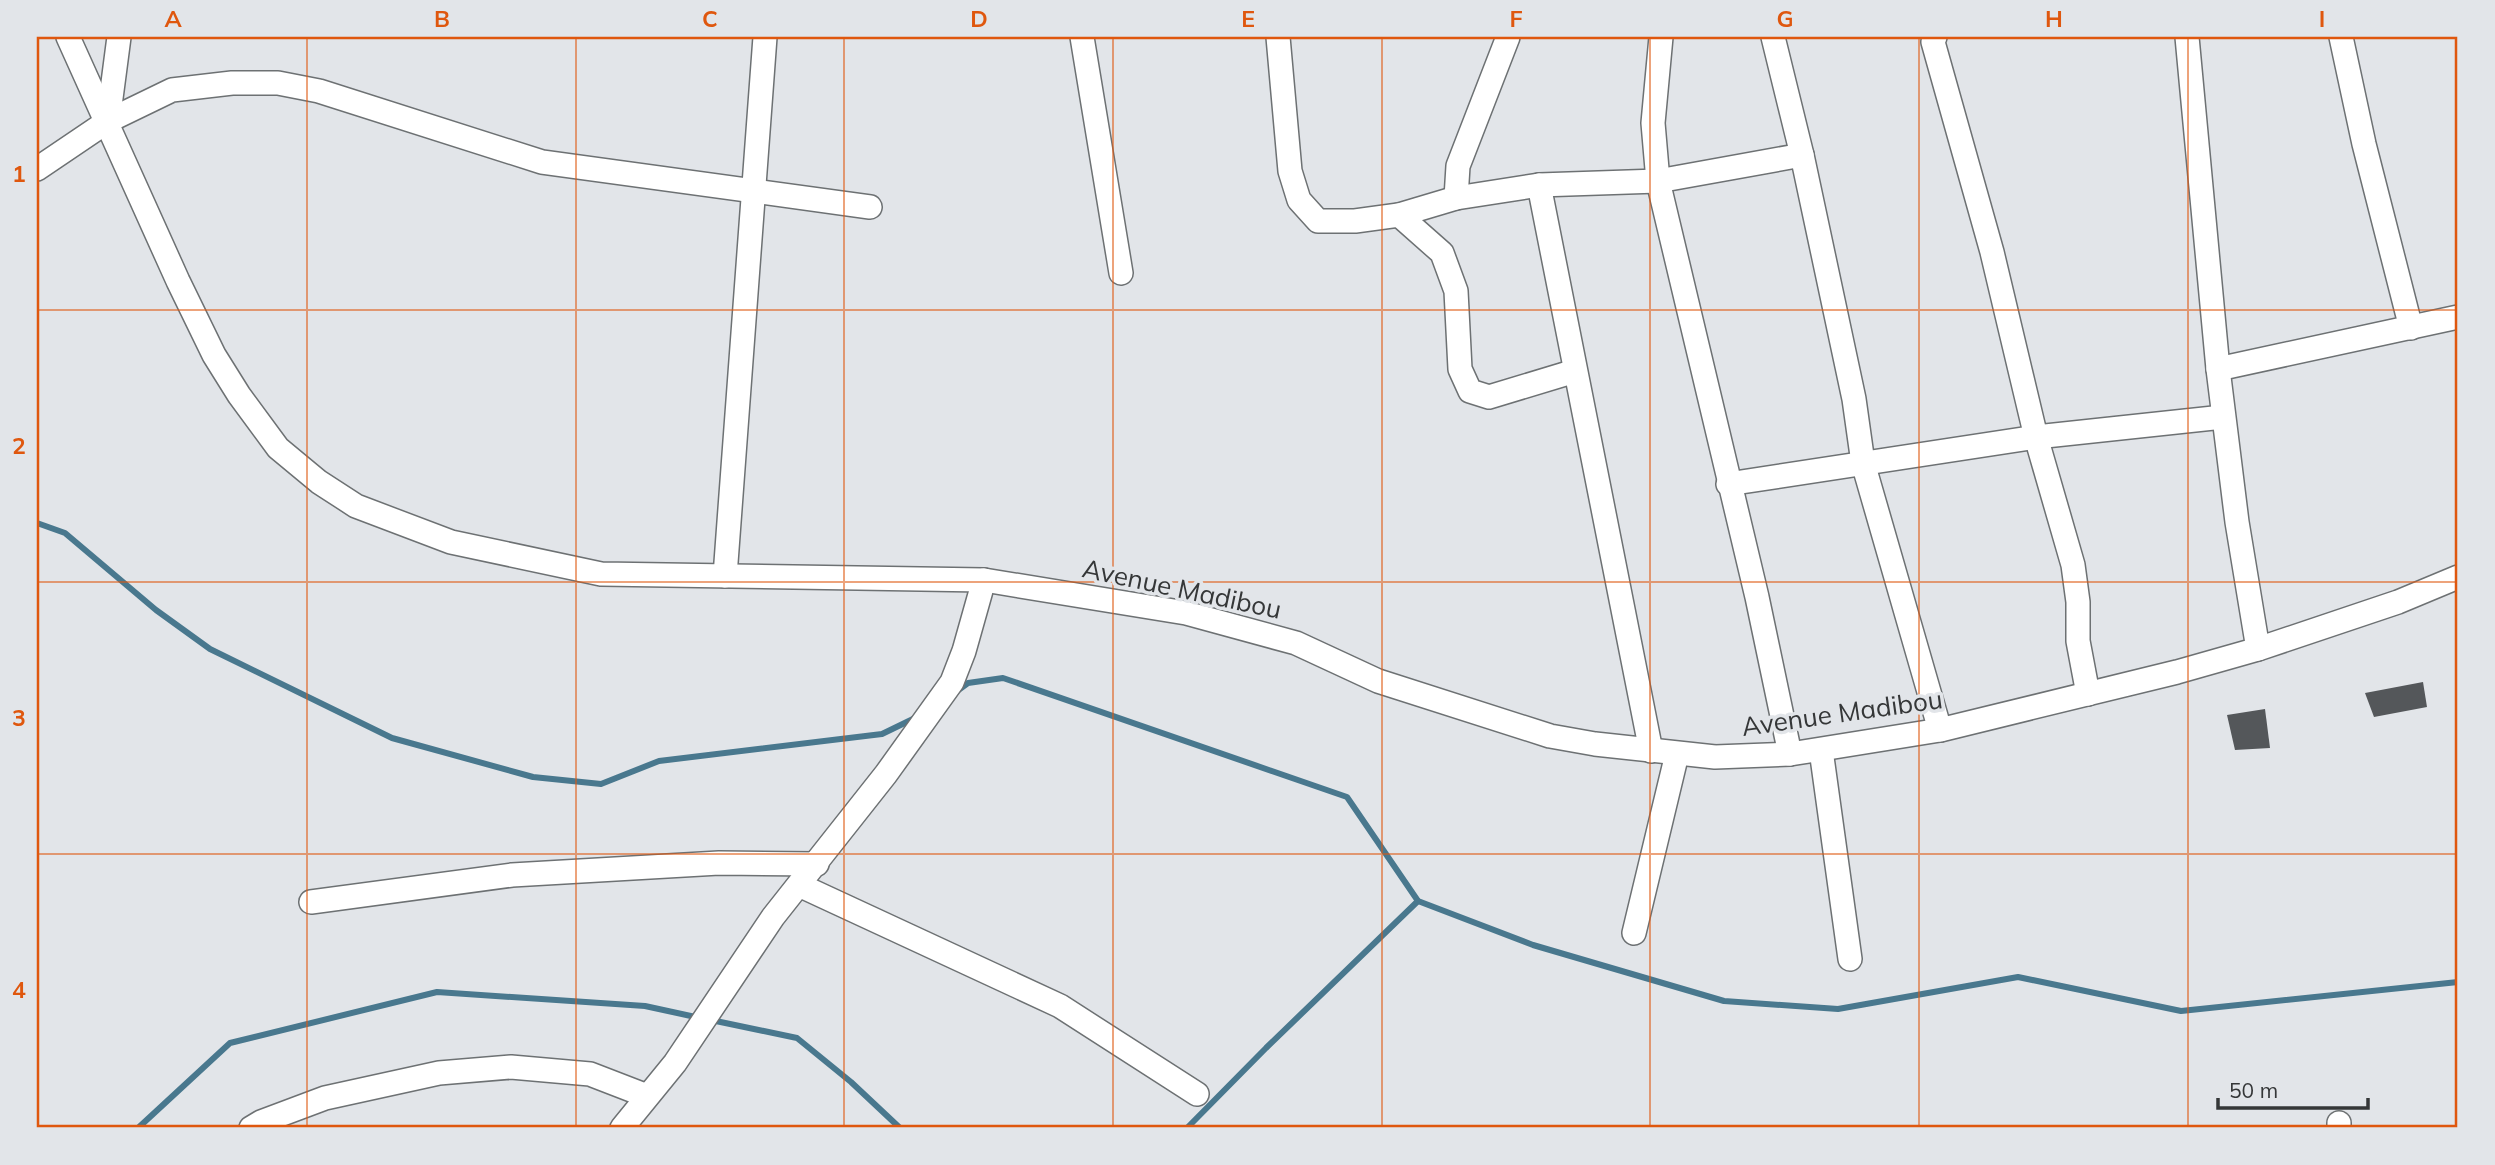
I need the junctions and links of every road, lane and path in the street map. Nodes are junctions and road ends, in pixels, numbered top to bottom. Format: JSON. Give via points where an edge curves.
{"nodes":[{"id":1,"x":68,"y":37,"type":"edge"},
{"id":2,"x":119,"y":37,"type":"edge"},
{"id":3,"x":765,"y":37,"type":"edge"},
{"id":4,"x":1082,"y":37,"type":"edge"},
{"id":5,"x":1278,"y":37,"type":"edge"},
{"id":6,"x":1508,"y":37,"type":"edge"},
{"id":7,"x":1661,"y":37,"type":"edge"},
{"id":8,"x":1773,"y":37,"type":"edge"},
{"id":9,"x":1935,"y":37,"type":"edge"},
{"id":10,"x":2187,"y":37,"type":"edge"},
{"id":11,"x":2341,"y":37,"type":"edge"},
{"id":12,"x":108,"y":121,"type":"junction"},
{"id":13,"x":1802,"y":155,"type":"junction"},
{"id":14,"x":37,"y":169,"type":"edge"},
{"id":15,"x":1658,"y":181,"type":"junction"},
{"id":16,"x":1539,"y":186,"type":"junction"},
{"id":17,"x":754,"y":192,"type":"junction"},
{"id":18,"x":1456,"y":198,"type":"junction"},
{"id":19,"x":870,"y":206,"type":"dead end"},
{"id":20,"x":1399,"y":215,"type":"junction"},
{"id":21,"x":1121,"y":273,"type":"dead end"},
{"id":22,"x":2458,"y":317,"type":"edge"},
{"id":23,"x":2411,"y":328,"type":"junction"},
{"id":24,"x":2218,"y":369,"type":"junction"},
{"id":25,"x":1575,"y":371,"type":"junction"},
{"id":26,"x":2224,"y":417,"type":"junction"},
{"id":27,"x":2036,"y":437,"type":"junction"},
{"id":28,"x":1863,"y":463,"type":"junction"},
{"id":29,"x":1728,"y":484,"type":"junction"},
{"id":30,"x":725,"y":576,"type":"junction"},
{"id":31,"x":2458,"y":576,"type":"edge"},
{"id":32,"x":984,"y":580,"type":"junction"},
{"id":33,"x":2258,"y":649,"type":"junction"},
{"id":34,"x":2088,"y":694,"type":"junction"},
{"id":35,"x":1940,"y":730,"type":"junction"},
{"id":36,"x":1821,"y":750,"type":"junction"},
{"id":37,"x":1651,"y":751,"type":"junction"},
{"id":38,"x":1677,"y":754,"type":"junction"},
{"id":39,"x":1790,"y":754,"type":"junction"},
{"id":40,"x":817,"y":864,"type":"junction"},
{"id":41,"x":799,"y":885,"type":"junction"},
{"id":42,"x":311,"y":902,"type":"dead end"},
{"id":43,"x":1634,"y":933,"type":"dead end"},
{"id":44,"x":1850,"y":959,"type":"dead end"},
{"id":45,"x":1197,"y":1094,"type":"dead end"},
{"id":46,"x":647,"y":1096,"type":"junction"},
{"id":47,"x":251,"y":1128,"type":"edge"},
{"id":48,"x":622,"y":1128,"type":"edge"}],
"edges":[{"from":1,"to":12,"type":"street","name":"Avenue Madibou"},
{"from":2,"to":12,"type":"street"},
{"from":3,"to":17,"type":"street"},
{"from":4,"to":21,"type":"street"},
{"from":5,"to":20,"type":"street","via":[[1290,171],[1299,200],[1318,220]]},
{"from":6,"to":18,"type":"street","via":[[1458,166]]},
{"from":7,"to":15,"type":"street","via":[[1653,122]]},
{"from":8,"to":13,"type":"street"},
{"from":9,"to":27,"type":"street"},
{"from":10,"to":24,"type":"street"},
{"from":11,"to":23,"type":"street"},
{"from":12,"to":14,"type":"street"},
{"from":12,"to":17,"type":"street","via":[[172,90],[278,83],[319,91],[542,162]]},
{"from":12,"to":30,"type":"street","name":"Avenue Madibou","via":[[214,355],[278,448],[319,482],[356,506],[451,542],[601,574]]},
{"from":13,"to":15,"type":"street"},
{"from":13,"to":28,"type":"street","via":[[1854,399]]},
{"from":15,"to":16,"type":"street"},
{"from":15,"to":29,"type":"street"},
{"from":16,"to":18,"type":"street"},
{"from":16,"to":25,"type":"street"},
{"from":17,"to":19,"type":"street"},
{"from":17,"to":30,"type":"street"},
{"from":18,"to":20,"type":"street"},
{"from":20,"to":25,"type":"street","via":[[1442,253],[1456,291],[1460,369],[1470,391],[1489,397]]},
{"from":22,"to":23,"type":"street"},
{"from":23,"to":24,"type":"street"},
{"from":24,"to":26,"type":"street"},
{"from":25,"to":37,"type":"street"},
{"from":26,"to":27,"type":"street"},
{"from":26,"to":33,"type":"street"},
{"from":27,"to":28,"type":"street"},
{"from":27,"to":34,"type":"street","via":[[2073,565],[2078,641]]},
{"from":28,"to":29,"type":"street"},
{"from":28,"to":35,"type":"street"},
{"from":29,"to":39,"type":"street"},
{"from":30,"to":32,"type":"street","name":"Avenue Madibou"},
{"from":31,"to":33,"type":"street","name":"Avenue Madibou","via":[[2398,602]]},
{"from":32,"to":37,"type":"street","name":"Avenue Madibou","via":[[1185,613],[1296,643],[1378,681],[1550,736]]},
{"from":32,"to":40,"type":"street","via":[[952,682]]},
{"from":33,"to":34,"type":"street","name":"Avenue Madibou"},
{"from":34,"to":35,"type":"street","name":"Avenue Madibou"},
{"from":35,"to":36,"type":"street","name":"Avenue Madibou"},
{"from":36,"to":39,"type":"street","name":"Avenue Madibou"},
{"from":36,"to":44,"type":"street"},
{"from":37,"to":38,"type":"street","name":"Avenue Madibou"},
{"from":38,"to":39,"type":"street","name":"Avenue Madibou"},
{"from":38,"to":43,"type":"street"},
{"from":40,"to":41,"type":"street"},
{"from":40,"to":42,"type":"street","via":[[719,863],[512,875]]},
{"from":41,"to":45,"type":"street","via":[[1060,1006]]},
{"from":41,"to":46,"type":"street"},
{"from":46,"to":47,"type":"street","via":[[590,1074],[511,1067],[439,1073],[325,1098]]},
{"from":46,"to":48,"type":"street"}]}
